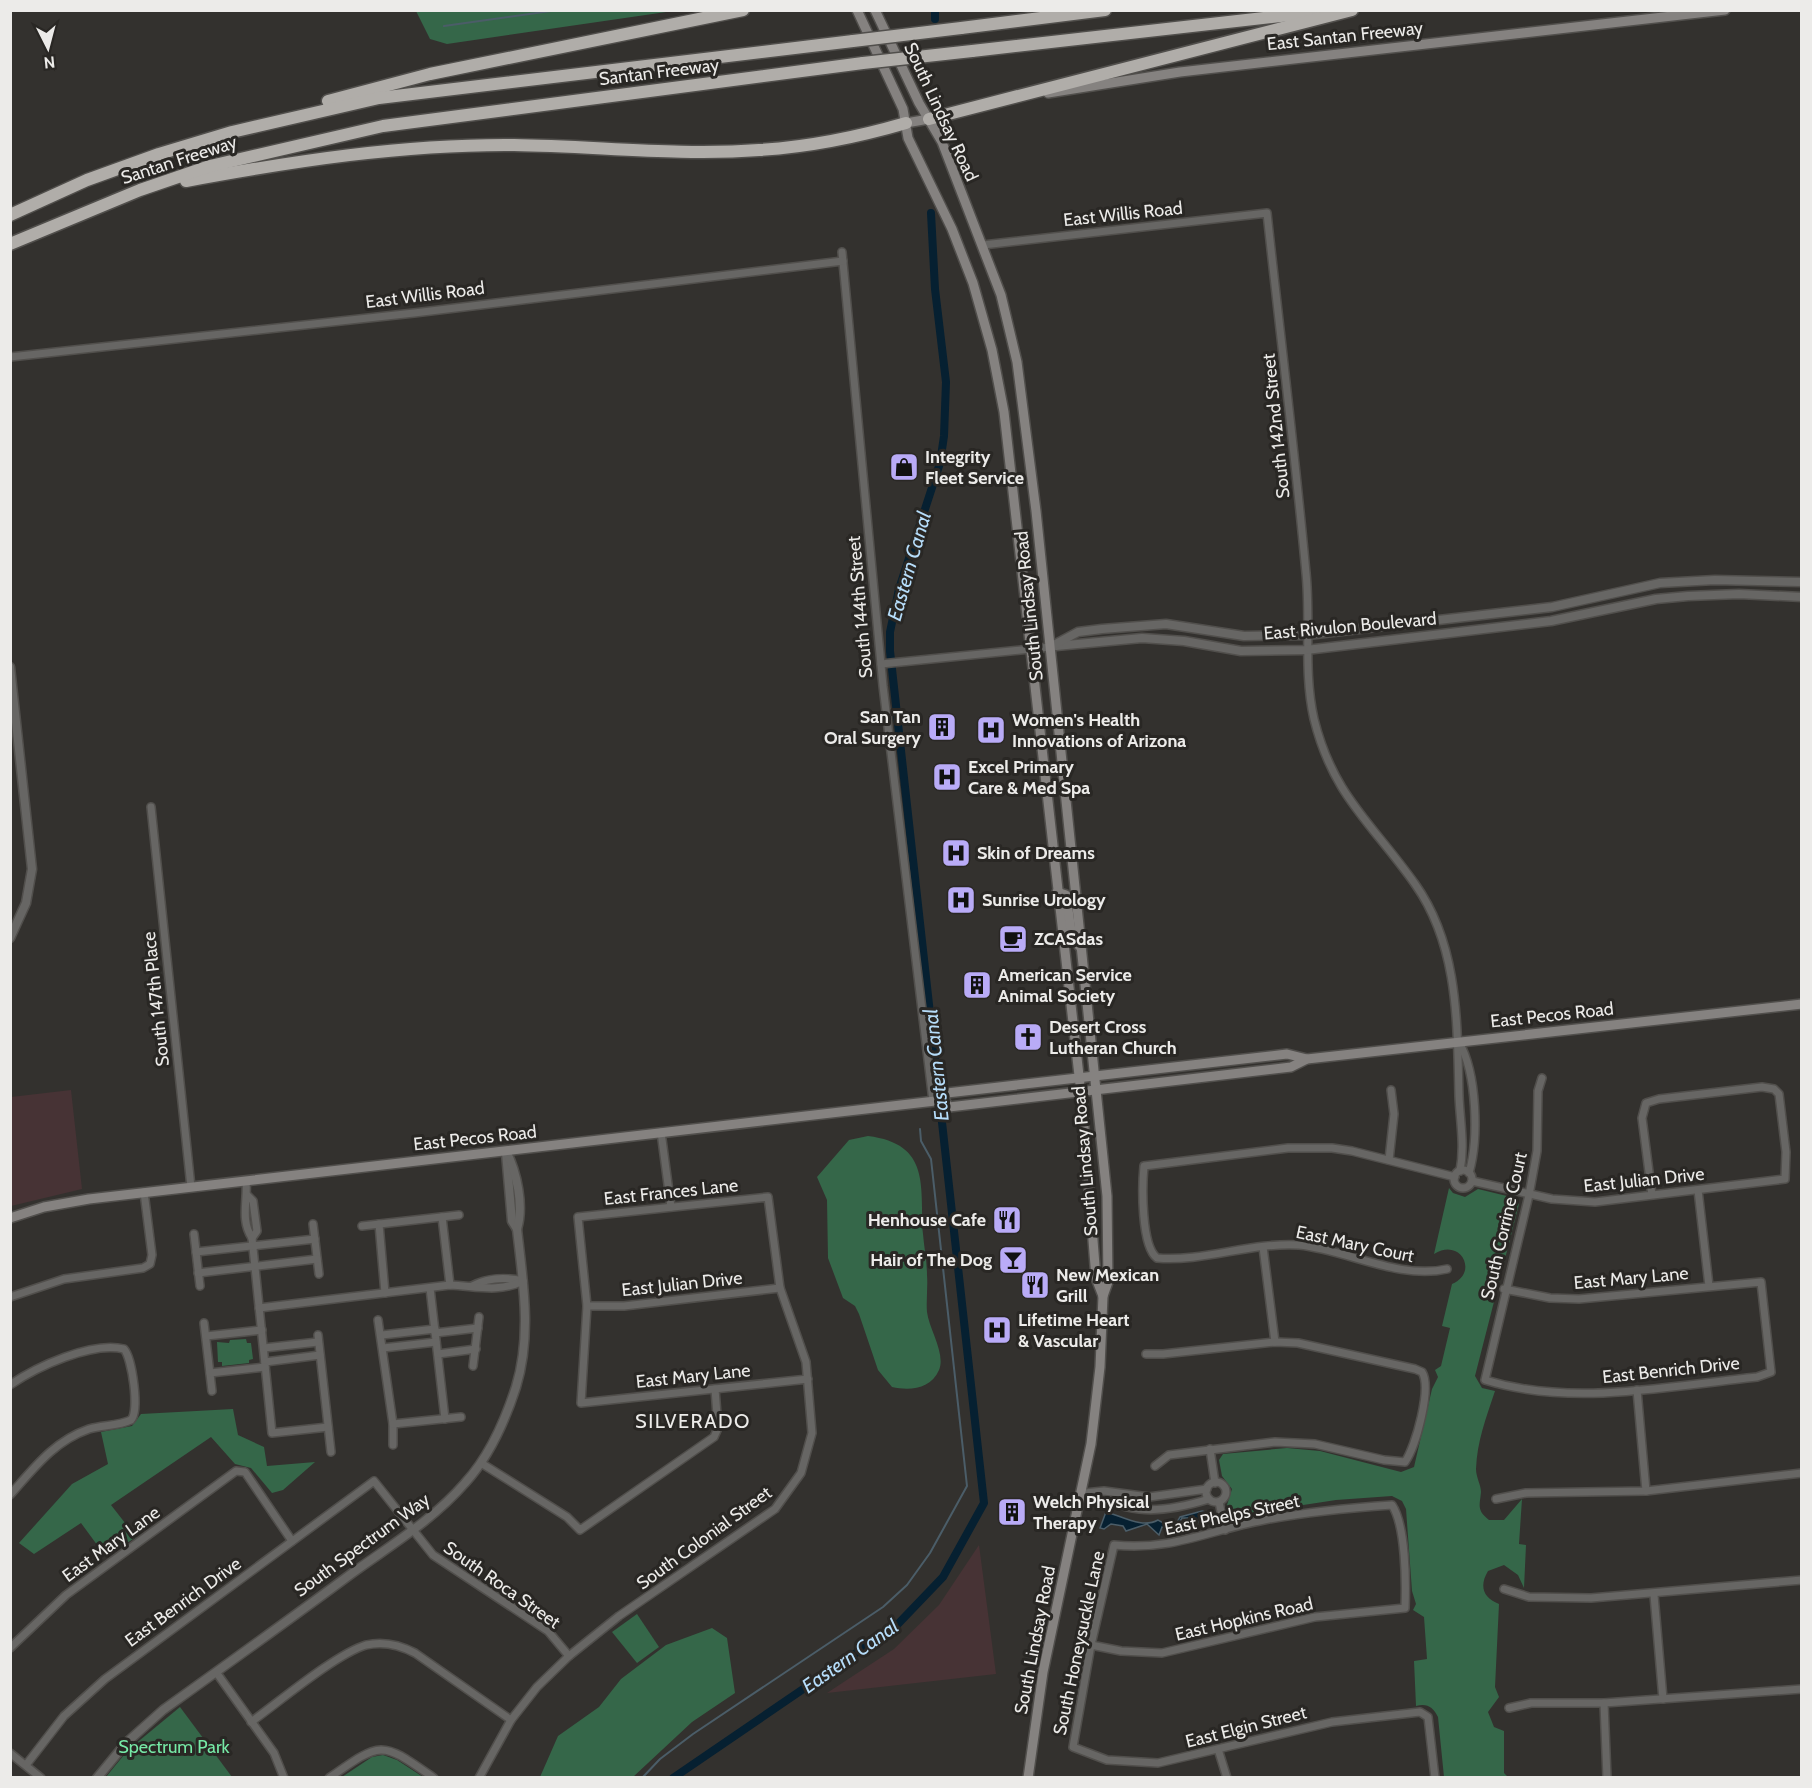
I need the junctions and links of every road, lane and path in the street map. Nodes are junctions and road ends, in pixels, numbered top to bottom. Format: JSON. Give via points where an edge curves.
{"nodes":[{"id":1,"x":743,"y":10,"type":"edge"},
{"id":2,"x":857,"y":10,"type":"edge"},
{"id":3,"x":875,"y":10,"type":"edge"},
{"id":4,"x":1106,"y":10,"type":"edge"},
{"id":5,"x":1330,"y":10,"type":"edge"},
{"id":6,"x":1352,"y":10,"type":"edge"},
{"id":7,"x":1725,"y":10,"type":"edge"},
{"id":8,"x":1005,"y":100,"type":"junction"},
{"id":9,"x":929,"y":119,"type":"junction"},
{"id":10,"x":906,"y":123,"type":"junction"},
{"id":11,"x":232,"y":132,"type":"junction"},
{"id":12,"x":140,"y":190,"type":"junction"},
{"id":13,"x":1267,"y":213,"type":"joint"},
{"id":14,"x":10,"y":215,"type":"edge"},
{"id":15,"x":10,"y":244,"type":"edge"},
{"id":16,"x":982,"y":245,"type":"junction"},
{"id":17,"x":842,"y":252,"type":"dead end"},
{"id":18,"x":843,"y":261,"type":"junction"},
{"id":19,"x":10,"y":357,"type":"edge"},
{"id":20,"x":1802,"y":582,"type":"edge"},
{"id":21,"x":1802,"y":597,"type":"edge"},
{"id":22,"x":1307,"y":635,"type":"junction"},
{"id":23,"x":1050,"y":647,"type":"junction"},
{"id":24,"x":1032,"y":648,"type":"junction"},
{"id":25,"x":1306,"y":650,"type":"junction"},
{"id":26,"x":884,"y":663,"type":"junction"},
{"id":27,"x":10,"y":667,"type":"edge"},
{"id":28,"x":151,"y":807,"type":"dead end"},
{"id":29,"x":1057,"y":892,"type":"junction"},
{"id":30,"x":10,"y":938,"type":"edge"},
{"id":31,"x":1082,"y":951,"type":"junction"},
{"id":32,"x":1802,"y":1004,"type":"edge"},
{"id":33,"x":1460,"y":1042,"type":"junction"},
{"id":34,"x":1307,"y":1059,"type":"junction"},
{"id":35,"x":1095,"y":1075,"type":"junction"},
{"id":36,"x":1079,"y":1077,"type":"junction"},
{"id":37,"x":1542,"y":1078,"type":"dead end"},
{"id":38,"x":1391,"y":1090,"type":"dead end"},
{"id":39,"x":1096,"y":1091,"type":"junction"},
{"id":40,"x":1081,"y":1093,"type":"junction"},
{"id":41,"x":938,"y":1101,"type":"junction"},
{"id":42,"x":662,"y":1132,"type":"junction"},
{"id":43,"x":506,"y":1151,"type":"junction"},
{"id":44,"x":1389,"y":1160,"type":"junction"},
{"id":45,"x":1469,"y":1173,"type":"junction"},
{"id":46,"x":1457,"y":1174,"type":"junction"},
{"id":47,"x":246,"y":1181,"type":"junction"},
{"id":48,"x":1472,"y":1181,"type":"junction"},
{"id":49,"x":191,"y":1187,"type":"junction"},
{"id":50,"x":1698,"y":1190,"type":"junction"},
{"id":51,"x":144,"y":1192,"type":"junction"},
{"id":52,"x":1529,"y":1195,"type":"junction"},
{"id":53,"x":1652,"y":1195,"type":"junction"},
{"id":54,"x":768,"y":1197,"type":"joint"},
{"id":55,"x":671,"y":1207,"type":"junction"},
{"id":56,"x":459,"y":1215,"type":"dead end"},
{"id":57,"x":442,"y":1217,"type":"junction"},
{"id":58,"x":10,"y":1218,"type":"edge"},
{"id":59,"x":313,"y":1224,"type":"dead end"},
{"id":60,"x":379,"y":1224,"type":"junction"},
{"id":61,"x":362,"y":1226,"type":"dead end"},
{"id":62,"x":194,"y":1234,"type":"dead end"},
{"id":63,"x":315,"y":1239,"type":"junction"},
{"id":64,"x":253,"y":1242,"type":"junction"},
{"id":65,"x":1263,"y":1247,"type":"junction"},
{"id":66,"x":196,"y":1252,"type":"junction"},
{"id":67,"x":317,"y":1259,"type":"junction"},
{"id":68,"x":255,"y":1267,"type":"junction"},
{"id":69,"x":1447,"y":1269,"type":"dead end"},
{"id":70,"x":198,"y":1273,"type":"junction"},
{"id":71,"x":319,"y":1274,"type":"dead end"},
{"id":72,"x":523,"y":1281,"type":"junction"},
{"id":73,"x":1761,"y":1281,"type":"joint"},
{"id":74,"x":450,"y":1285,"type":"junction"},
{"id":75,"x":200,"y":1286,"type":"dead end"},
{"id":76,"x":1709,"y":1286,"type":"junction"},
{"id":77,"x":430,"y":1288,"type":"junction"},
{"id":78,"x":780,"y":1288,"type":"junction"},
{"id":79,"x":1504,"y":1289,"type":"junction"},
{"id":80,"x":385,"y":1293,"type":"junction"},
{"id":81,"x":1103,"y":1296,"type":"junction"},
{"id":82,"x":10,"y":1297,"type":"edge"},
{"id":83,"x":587,"y":1306,"type":"junction"},
{"id":84,"x":259,"y":1308,"type":"junction"},
{"id":85,"x":479,"y":1317,"type":"dead end"},
{"id":86,"x":378,"y":1320,"type":"dead end"},
{"id":87,"x":204,"y":1323,"type":"dead end"},
{"id":88,"x":478,"y":1328,"type":"junction"},
{"id":89,"x":262,"y":1330,"type":"junction"},
{"id":90,"x":435,"y":1331,"type":"junction"},
{"id":91,"x":382,"y":1335,"type":"junction"},
{"id":92,"x":206,"y":1336,"type":"junction"},
{"id":93,"x":436,"y":1342,"type":"junction"},
{"id":94,"x":1275,"y":1342,"type":"junction"},
{"id":95,"x":264,"y":1348,"type":"junction"},
{"id":96,"x":383,"y":1348,"type":"junction"},
{"id":97,"x":476,"y":1349,"type":"junction"},
{"id":98,"x":438,"y":1354,"type":"junction"},
{"id":99,"x":1146,"y":1354,"type":"dead end"},
{"id":100,"x":320,"y":1355,"type":"junction"},
{"id":101,"x":265,"y":1364,"type":"junction"},
{"id":102,"x":473,"y":1366,"type":"dead end"},
{"id":103,"x":210,"y":1373,"type":"junction"},
{"id":104,"x":808,"y":1379,"type":"junction"},
{"id":105,"x":1485,"y":1380,"type":"joint"},
{"id":106,"x":10,"y":1385,"type":"edge"},
{"id":107,"x":715,"y":1389,"type":"junction"},
{"id":108,"x":1637,"y":1390,"type":"junction"},
{"id":109,"x":212,"y":1391,"type":"dead end"},
{"id":110,"x":461,"y":1417,"type":"dead end"},
{"id":111,"x":445,"y":1419,"type":"junction"},
{"id":112,"x":393,"y":1424,"type":"junction"},
{"id":113,"x":328,"y":1427,"type":"junction"},
{"id":114,"x":393,"y":1445,"type":"dead end"},
{"id":115,"x":1210,"y":1449,"type":"junction"},
{"id":116,"x":331,"y":1452,"type":"dead end"},
{"id":117,"x":481,"y":1463,"type":"junction"},
{"id":118,"x":1155,"y":1466,"type":"dead end"},
{"id":119,"x":1802,"y":1473,"type":"edge"},
{"id":120,"x":374,"y":1481,"type":"joint"},
{"id":121,"x":1215,"y":1483,"type":"junction"},
{"id":122,"x":1208,"y":1489,"type":"junction"},
{"id":123,"x":1646,"y":1491,"type":"junction"},
{"id":124,"x":1082,"y":1493,"type":"junction"},
{"id":125,"x":10,"y":1495,"type":"edge"},
{"id":126,"x":1209,"y":1498,"type":"junction"},
{"id":127,"x":1496,"y":1499,"type":"dead end"},
{"id":128,"x":1219,"y":1502,"type":"junction"},
{"id":129,"x":412,"y":1530,"type":"junction"},
{"id":130,"x":1224,"y":1530,"type":"junction"},
{"id":131,"x":292,"y":1541,"type":"junction"},
{"id":132,"x":1114,"y":1545,"type":"joint"},
{"id":133,"x":1802,"y":1580,"type":"edge"},
{"id":134,"x":1504,"y":1589,"type":"dead end"},
{"id":135,"x":1654,"y":1595,"type":"junction"},
{"id":136,"x":1405,"y":1608,"type":"joint"},
{"id":137,"x":1091,"y":1645,"type":"junction"},
{"id":138,"x":10,"y":1648,"type":"edge"},
{"id":139,"x":569,"y":1656,"type":"junction"},
{"id":140,"x":216,"y":1672,"type":"junction"},
{"id":141,"x":1801,"y":1688,"type":"edge"},
{"id":142,"x":1663,"y":1699,"type":"junction"},
{"id":143,"x":1604,"y":1703,"type":"junction"},
{"id":144,"x":1509,"y":1708,"type":"dead end"},
{"id":145,"x":511,"y":1720,"type":"junction"},
{"id":146,"x":251,"y":1722,"type":"junction"},
{"id":147,"x":1073,"y":1747,"type":"joint"},
{"id":148,"x":1218,"y":1749,"type":"junction"},
{"id":149,"x":10,"y":1753,"type":"edge"},
{"id":150,"x":26,"y":1765,"type":"junction"},
{"id":151,"x":41,"y":1778,"type":"edge"},
{"id":152,"x":97,"y":1778,"type":"edge"},
{"id":153,"x":284,"y":1778,"type":"edge"},
{"id":154,"x":329,"y":1778,"type":"edge"},
{"id":155,"x":434,"y":1778,"type":"edge"},
{"id":156,"x":479,"y":1778,"type":"edge"},
{"id":157,"x":1028,"y":1778,"type":"edge"},
{"id":158,"x":1227,"y":1778,"type":"edge"},
{"id":159,"x":1435,"y":1778,"type":"edge"},
{"id":160,"x":1607,"y":1778,"type":"edge"}],
"edges":[{"from":1,"to":11,"type":"highway","via":[[430,74]]},
{"from":2,"to":10,"type":"main road","name":"South Lindsay Road"},
{"from":3,"to":9,"type":"main road","name":"South Lindsay Road"},
{"from":4,"to":11,"type":"highway","name":"Santan Freeway","bridge":true,"via":[[379,98]]},
{"from":5,"to":12,"type":"highway","name":"Santan Freeway","bridge":true,"via":[[863,63],[383,126],[241,158]]},
{"from":6,"to":8,"type":"highway"},
{"from":7,"to":8,"type":"main road","name":"East Santan Freeway","via":[[1180,72]]},
{"from":8,"to":9,"type":"highway"},
{"from":9,"to":10,"type":"main road"},
{"from":9,"to":16,"type":"main road","name":"South Lindsay Road","via":[[942,142]]},
{"from":10,"to":12,"type":"highway","via":[[828,141],[759,150],[686,152],[515,145],[421,148],[279,165]]},
{"from":10,"to":24,"type":"main road","name":"South Lindsay Road","via":[[908,138],[960,249],[992,350],[1010,447]]},
{"from":11,"to":14,"type":"highway","name":"Santan Freeway","via":[[87,180]]},
{"from":12,"to":15,"type":"highway","name":"Santan Freeway"},
{"from":13,"to":16,"type":"street","name":"East Willis Road"},
{"from":13,"to":22,"type":"street","name":"South 142nd Street","via":[[1300,509]]},
{"from":16,"to":23,"type":"main road","name":"South Lindsay Road","via":[[1001,295],[1017,362]]},
{"from":17,"to":18,"type":"street","name":"South 144th Street"},
{"from":18,"to":19,"type":"street","name":"East Willis Road"},
{"from":18,"to":26,"type":"street","name":"South 144th Street"},
{"from":20,"to":22,"type":"street","name":"East Rivulon Boulevard","via":[[1660,583],[1552,607]]},
{"from":21,"to":25,"type":"street","name":"East Rivulon Boulevard","via":[[1688,596],[1551,621]]},
{"from":22,"to":23,"type":"street","name":"East Rivulon Boulevard","via":[[1244,636],[1166,624],[1078,632]]},
{"from":22,"to":25,"type":"street","name":"South 142nd Street"},
{"from":23,"to":24,"type":"street"},
{"from":23,"to":25,"type":"street","name":"East Rivulon Boulevard","via":[[1142,638],[1241,651]]},
{"from":23,"to":31,"type":"main road","name":"South Lindsay Road"},
{"from":24,"to":26,"type":"street"},
{"from":24,"to":29,"type":"main road","name":"South Lindsay Road"},
{"from":25,"to":33,"type":"street","name":"South 142nd Street","via":[[1313,715],[1334,775],[1357,813],[1416,885],[1436,918],[1450,962]]},
{"from":26,"to":41,"type":"street","name":"South 144th Street"},
{"from":27,"to":30,"type":"street","via":[[32,869],[26,903]]},
{"from":28,"to":49,"type":"street","name":"South 147th Place"},
{"from":29,"to":31,"type":"main road","via":[[1066,895],[1071,931]]},
{"from":29,"to":36,"type":"main road","name":"South Lindsay Road"},
{"from":31,"to":35,"type":"main road","name":"South Lindsay Road"},
{"from":32,"to":33,"type":"main road","name":"East Pecos Road"},
{"from":33,"to":34,"type":"main road","name":"East Pecos Road"},
{"from":33,"to":45,"type":"street","via":[[1468,1057],[1474,1118]]},
{"from":33,"to":46,"type":"street","via":[[1457,1058],[1463,1141]]},
{"from":34,"to":35,"type":"main road","name":"East Pecos Road","via":[[1287,1053]]},
{"from":34,"to":39,"type":"main road","name":"East Pecos Road","via":[[1291,1067]]},
{"from":35,"to":36,"type":"main road","name":"East Pecos Road"},
{"from":35,"to":39,"type":"main road","name":"South Lindsay Road"},
{"from":36,"to":40,"type":"main road","name":"South Lindsay Road"},
{"from":36,"to":41,"type":"main road","name":"East Pecos Road","via":[[947,1092]]},
{"from":37,"to":52,"type":"street","name":"South Corrine Court","via":[[1538,1092],[1537,1151]]},
{"from":38,"to":44,"type":"street","via":[[1394,1114]]},
{"from":39,"to":40,"type":"main road","name":"East Pecos Road"},
{"from":39,"to":81,"type":"main road","name":"South Lindsay Road","via":[[1108,1223],[1108,1282]]},
{"from":40,"to":41,"type":"main road","name":"East Pecos Road","via":[[949,1107]]},
{"from":40,"to":81,"type":"main road","name":"South Lindsay Road","via":[[1096,1278]]},
{"from":41,"to":42,"type":"main road","name":"East Pecos Road"},
{"from":42,"to":43,"type":"main road","name":"East Pecos Road"},
{"from":42,"to":55,"type":"street"},
{"from":43,"to":47,"type":"main road","name":"East Pecos Road"},
{"from":43,"to":72,"type":"street","name":"South Spectrum Way","via":[[505,1170]]},
{"from":44,"to":46,"type":"street"},
{"from":44,"to":65,"type":"street","name":"East Mary Court","via":[[1352,1151],[1312,1148],[1144,1166],[1151,1254],[1164,1259]]},
{"from":45,"to":46,"type":"street"},
{"from":45,"to":48,"type":"street"},
{"from":46,"to":48,"type":"street","via":[[1456,1185],[1462,1188]]},
{"from":47,"to":49,"type":"main road","name":"East Pecos Road"},
{"from":47,"to":64,"type":"street","via":[[248,1196],[244,1202]]},
{"from":48,"to":52,"type":"street","name":"East Julian Drive"},
{"from":49,"to":51,"type":"main road","name":"East Pecos Road"},
{"from":50,"to":53,"type":"street","name":"East Julian Drive"},
{"from":50,"to":53,"type":"street","name":"East Julian Drive","via":[[1785,1179],[1781,1100],[1774,1089],[1762,1087],[1646,1103],[1642,1118]]},
{"from":50,"to":76,"type":"street"},
{"from":51,"to":58,"type":"main road","name":"East Pecos Road","via":[[70,1202]]},
{"from":51,"to":82,"type":"street","via":[[150,1264],[64,1279]]},
{"from":52,"to":53,"type":"street","name":"East Julian Drive","via":[[1596,1202]]},
{"from":52,"to":79,"type":"street","name":"South Corrine Court"},
{"from":54,"to":55,"type":"street","name":"East Frances Lane"},
{"from":54,"to":78,"type":"street","name":"South Colonial Street"},
{"from":55,"to":83,"type":"street","name":"East Frances Lane","via":[[578,1217]]},
{"from":56,"to":57,"type":"street"},
{"from":57,"to":60,"type":"street"},
{"from":57,"to":74,"type":"street"},
{"from":59,"to":63,"type":"street"},
{"from":60,"to":61,"type":"street"},
{"from":60,"to":80,"type":"street"},
{"from":62,"to":66,"type":"street"},
{"from":63,"to":64,"type":"street"},
{"from":63,"to":67,"type":"street"},
{"from":64,"to":66,"type":"street"},
{"from":64,"to":68,"type":"street"},
{"from":65,"to":69,"type":"street","name":"East Mary Court","via":[[1318,1248],[1422,1273]]},
{"from":65,"to":94,"type":"street"},
{"from":66,"to":70,"type":"street"},
{"from":67,"to":68,"type":"street"},
{"from":67,"to":71,"type":"street"},
{"from":68,"to":70,"type":"street"},
{"from":68,"to":84,"type":"street"},
{"from":70,"to":75,"type":"street"},
{"from":72,"to":74,"type":"street","via":[[512,1287],[483,1290]]},
{"from":72,"to":117,"type":"street","name":"South Spectrum Way","via":[[525,1342],[516,1386],[502,1425]]},
{"from":73,"to":76,"type":"street","name":"East Mary Lane"},
{"from":73,"to":108,"type":"street","name":"East Benrich Drive","via":[[1771,1372],[1757,1377]]},
{"from":74,"to":77,"type":"street"},
{"from":76,"to":79,"type":"street","name":"East Mary Lane","via":[[1579,1299]]},
{"from":77,"to":80,"type":"street"},
{"from":77,"to":90,"type":"street"},
{"from":78,"to":83,"type":"street","name":"East Julian Drive","via":[[624,1306]]},
{"from":78,"to":104,"type":"street","name":"South Colonial Street","via":[[802,1347]]},
{"from":79,"to":105,"type":"street","name":"South Corrine Court"},
{"from":80,"to":84,"type":"street"},
{"from":81,"to":124,"type":"main road","name":"South Lindsay Road","via":[[1098,1390]]},
{"from":83,"to":107,"type":"street","name":"East Mary Lane","via":[[581,1403]]},
{"from":84,"to":89,"type":"street"},
{"from":85,"to":88,"type":"street"},
{"from":86,"to":91,"type":"street"},
{"from":87,"to":92,"type":"street"},
{"from":88,"to":90,"type":"street"},
{"from":88,"to":97,"type":"street"},
{"from":89,"to":92,"type":"street"},
{"from":89,"to":95,"type":"street"},
{"from":90,"to":91,"type":"street"},
{"from":90,"to":93,"type":"street"},
{"from":91,"to":96,"type":"street"},
{"from":92,"to":103,"type":"street"},
{"from":93,"to":96,"type":"street"},
{"from":93,"to":98,"type":"street"},
{"from":94,"to":99,"type":"street"},
{"from":94,"to":115,"type":"street","via":[[1317,1346],[1422,1372],[1427,1387],[1412,1452],[1405,1461],[1297,1442]]},
{"from":95,"to":100,"type":"street","via":[[318,1339]]},
{"from":95,"to":101,"type":"street"},
{"from":96,"to":112,"type":"street"},
{"from":97,"to":98,"type":"street"},
{"from":97,"to":102,"type":"street"},
{"from":98,"to":111,"type":"street"},
{"from":100,"to":101,"type":"street"},
{"from":100,"to":113,"type":"street"},
{"from":101,"to":103,"type":"street"},
{"from":101,"to":113,"type":"street","via":[[272,1433]]},
{"from":103,"to":109,"type":"street"},
{"from":104,"to":107,"type":"street","name":"East Mary Lane"},
{"from":104,"to":139,"type":"street","name":"South Colonial Street","via":[[812,1433],[808,1457],[785,1498]]},
{"from":105,"to":108,"type":"street","name":"East Benrich Drive","via":[[1560,1393]]},
{"from":106,"to":125,"type":"street","via":[[27,1373],[67,1357],[90,1350],[124,1349],[129,1357],[136,1409],[134,1417],[125,1423],[88,1430],[60,1443]]},
{"from":107,"to":117,"type":"street","via":[[718,1428],[714,1437],[580,1530],[567,1517]]},
{"from":108,"to":123,"type":"street"},
{"from":110,"to":111,"type":"street"},
{"from":111,"to":112,"type":"street"},
{"from":112,"to":114,"type":"street"},
{"from":113,"to":116,"type":"street"},
{"from":115,"to":118,"type":"street","via":[[1169,1455]]},
{"from":115,"to":121,"type":"street"},
{"from":117,"to":129,"type":"street","name":"South Spectrum Way","via":[[441,1509]]},
{"from":119,"to":123,"type":"street"},
{"from":120,"to":129,"type":"street","name":"South Roca Street"},
{"from":120,"to":131,"type":"street","name":"East Benrich Drive"},
{"from":121,"to":122,"type":"street"},
{"from":121,"to":128,"type":"street","via":[[1226,1491]]},
{"from":122,"to":124,"type":"street","via":[[1149,1497],[1104,1491]]},
{"from":122,"to":126,"type":"street"},
{"from":123,"to":127,"type":"street","via":[[1526,1493]]},
{"from":124,"to":126,"type":"street","via":[[1156,1512]]},
{"from":124,"to":157,"type":"main road","name":"South Lindsay Road","via":[[1043,1672]]},
{"from":126,"to":128,"type":"street"},
{"from":128,"to":130,"type":"street"},
{"from":129,"to":139,"type":"street","name":"South Roca Street","via":[[438,1559],[548,1631]]},
{"from":129,"to":140,"type":"street","name":"South Spectrum Way"},
{"from":130,"to":132,"type":"street","name":"East Phelps Street","via":[[1142,1548]]},
{"from":130,"to":136,"type":"street","name":"East Phelps Street","via":[[1298,1515],[1392,1505],[1399,1520]]},
{"from":131,"to":138,"type":"street","name":"East Mary Lane","via":[[244,1472],[236,1471],[66,1595]]},
{"from":131,"to":150,"type":"street","name":"East Benrich Drive","via":[[105,1679],[64,1716]]},
{"from":132,"to":137,"type":"street","name":"South Honeysuckle Lane"},
{"from":133,"to":135,"type":"street"},
{"from":134,"to":135,"type":"street","via":[[1529,1597]]},
{"from":135,"to":142,"type":"street"},
{"from":136,"to":137,"type":"street","name":"East Hopkins Road","via":[[1315,1617],[1162,1653]]},
{"from":137,"to":147,"type":"street","name":"South Honeysuckle Lane"},
{"from":139,"to":145,"type":"street","name":"South Colonial Street"},
{"from":140,"to":146,"type":"street"},
{"from":140,"to":152,"type":"street","name":"South Spectrum Way","via":[[139,1730]]},
{"from":141,"to":142,"type":"street"},
{"from":142,"to":143,"type":"street"},
{"from":143,"to":144,"type":"street","via":[[1531,1703]]},
{"from":143,"to":160,"type":"street"},
{"from":145,"to":146,"type":"street","via":[[415,1653],[404,1647],[380,1644],[353,1650]]},
{"from":145,"to":156,"type":"street","name":"South Colonial Street"},
{"from":146,"to":153,"type":"street","via":[[274,1753]]},
{"from":147,"to":148,"type":"street","name":"East Elgin Street","via":[[1107,1760],[1134,1763],[1178,1760]]},
{"from":148,"to":158,"type":"street"},
{"from":148,"to":159,"type":"street","name":"East Elgin Street","via":[[1332,1722],[1420,1712],[1428,1717]]},
{"from":149,"to":150,"type":"street"},
{"from":150,"to":151,"type":"street"},
{"from":154,"to":155,"type":"street","via":[[364,1753],[379,1748],[393,1750]]}]}
